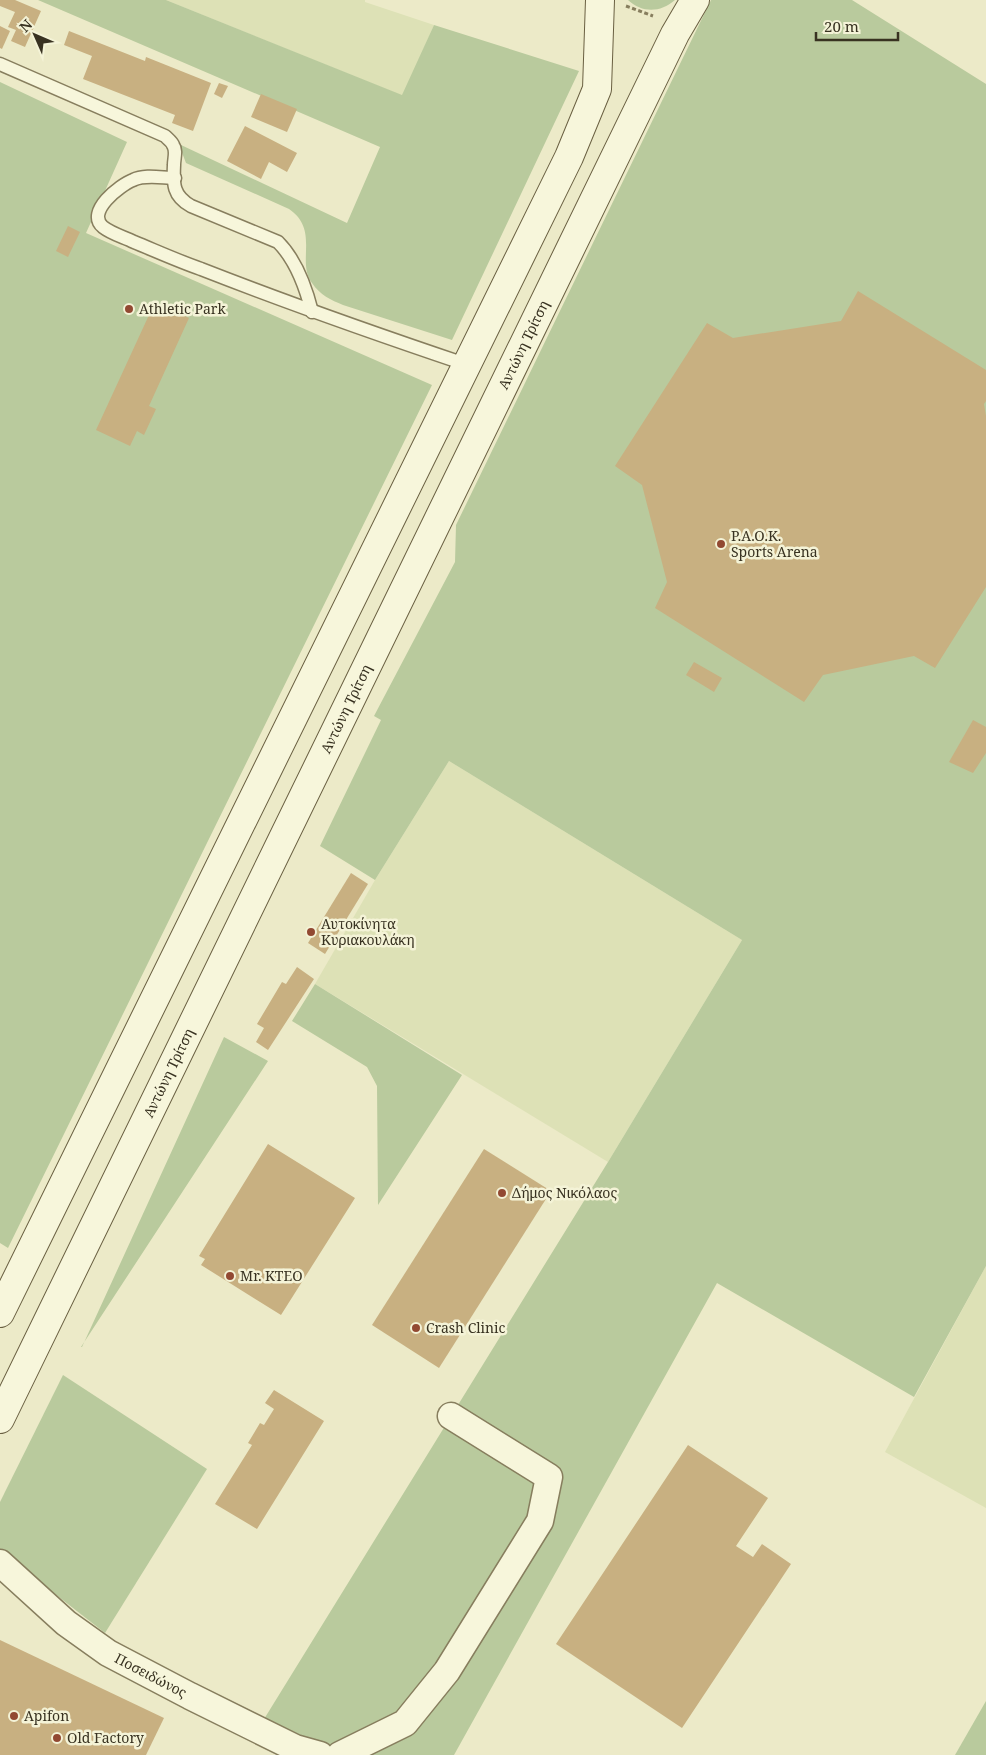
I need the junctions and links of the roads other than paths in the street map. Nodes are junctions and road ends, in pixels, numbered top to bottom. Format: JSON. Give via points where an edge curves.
{"nodes":[{"id":1,"x":695,"y":0,"type":"edge"},
{"id":2,"x":609,"y":2,"type":"edge"},
{"id":3,"x":0,"y":64,"type":"edge"},
{"id":4,"x":174,"y":178,"type":"junction"},
{"id":5,"x":312,"y":312,"type":"junction"},
{"id":6,"x":465,"y":364,"type":"junction"},
{"id":7,"x":0,"y":1313,"type":"edge"},
{"id":8,"x":451,"y":1416,"type":"dead end"},
{"id":9,"x":0,"y":1419,"type":"edge"},
{"id":10,"x":0,"y":1563,"type":"edge"},
{"id":11,"x":320,"y":1755,"type":"edge"},
{"id":12,"x":340,"y":1755,"type":"edge"}],
"edges":[{"from":1,"to":9,"type":"street","name":"Αντώνη Τρίτση","via":[[679,26]]},
{"from":2,"to":6,"type":"street","via":[[597,89],[569,156]]},
{"from":3,"to":4,"type":"lane","via":[[165,136],[173,144],[176,154]]},
{"from":4,"to":5,"type":"lane","via":[[176,194],[182,201],[281,245],[301,279]]},
{"from":4,"to":5,"type":"lane","via":[[133,180],[102,204],[98,212],[102,226],[168,256]]},
{"from":5,"to":6,"type":"lane"},
{"from":6,"to":7,"type":"street"},
{"from":8,"to":12,"type":"street","via":[[549,1477],[540,1521],[447,1671],[405,1723]]},
{"from":10,"to":11,"type":"street","name":"Ποσειδώνος","via":[[66,1624],[108,1653],[295,1748]]}]}
